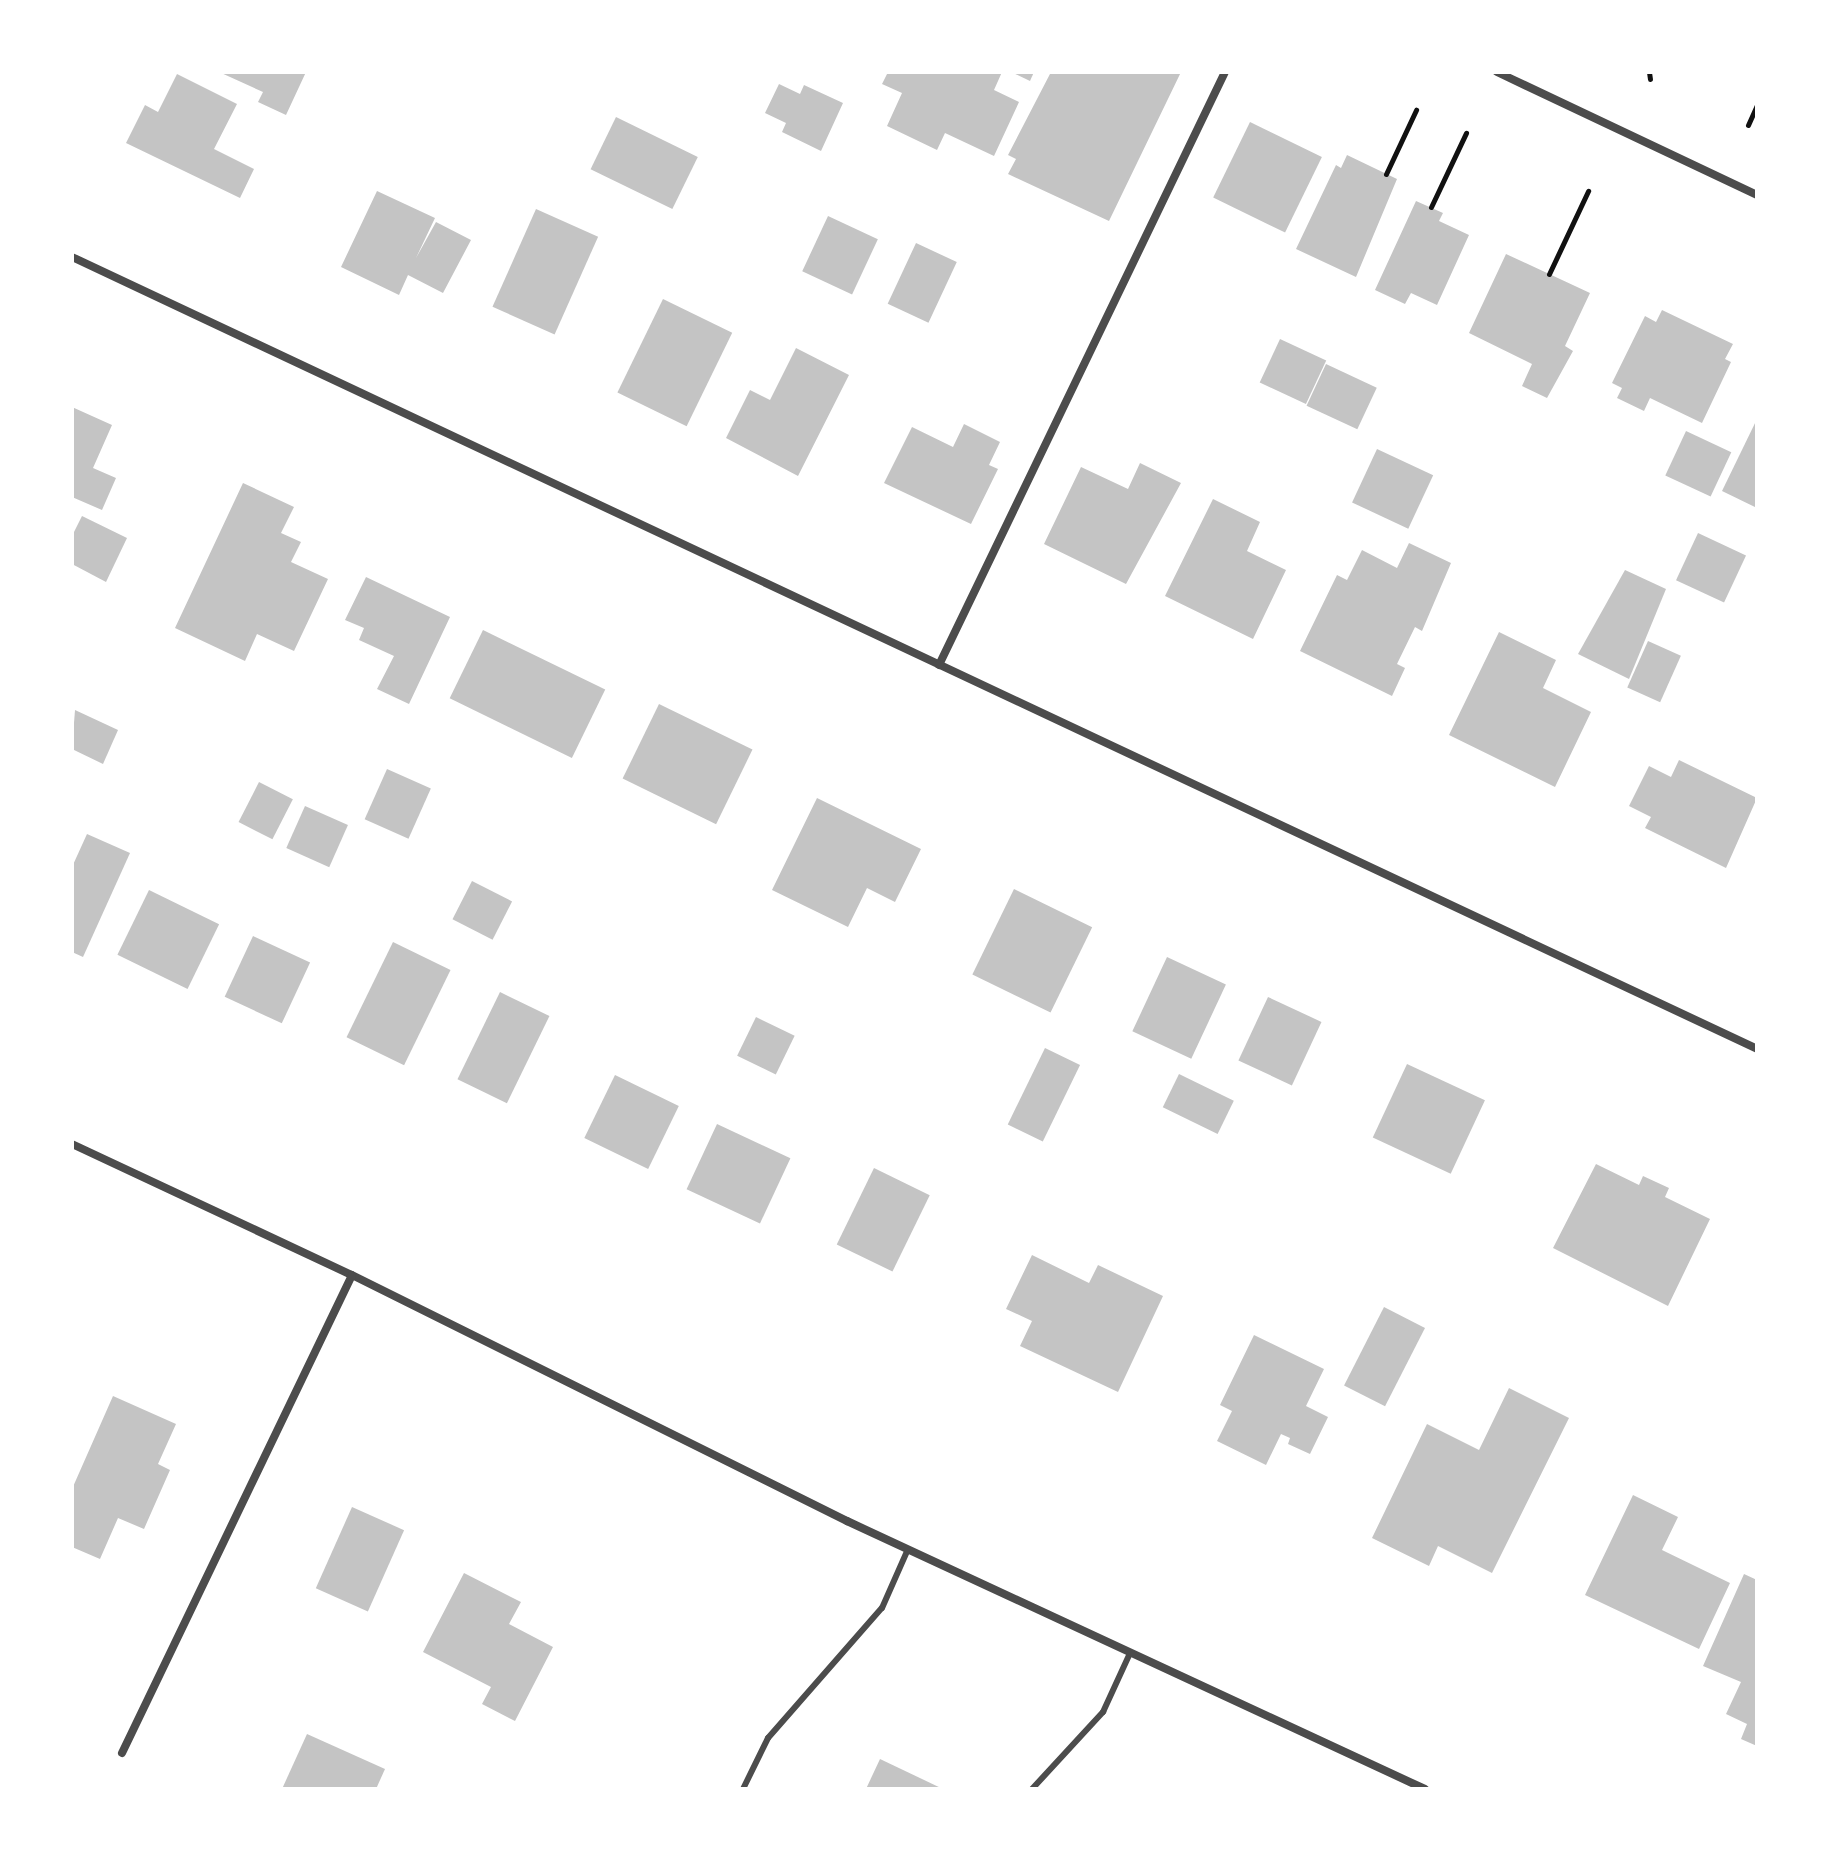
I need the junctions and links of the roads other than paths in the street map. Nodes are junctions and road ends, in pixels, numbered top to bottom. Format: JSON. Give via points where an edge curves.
{"nodes":[{"id":1,"x":1225,"y":72,"type":"edge"},
{"id":2,"x":1497,"y":72,"type":"edge"},
{"id":3,"x":1757,"y":195,"type":"edge"},
{"id":4,"x":72,"y":257,"type":"edge"},
{"id":5,"x":939,"y":665,"type":"junction"},
{"id":6,"x":1757,"y":1049,"type":"edge"},
{"id":7,"x":72,"y":1144,"type":"edge"},
{"id":8,"x":352,"y":1275,"type":"junction"},
{"id":9,"x":908,"y":1549,"type":"junction"},
{"id":10,"x":1130,"y":1653,"type":"junction"},
{"id":11,"x":122,"y":1753,"type":"dead end"},
{"id":12,"x":743,"y":1789,"type":"edge"},
{"id":13,"x":1032,"y":1789,"type":"edge"},
{"id":14,"x":1425,"y":1789,"type":"edge"}],
"edges":[{"from":1,"to":5,"type":"street"},
{"from":2,"to":3,"type":"street"},
{"from":4,"to":5,"type":"street"},
{"from":5,"to":6,"type":"street"},
{"from":7,"to":8,"type":"street"},
{"from":8,"to":9,"type":"street"},
{"from":8,"to":11,"type":"street"},
{"from":9,"to":10,"type":"street"},
{"from":9,"to":12,"type":"lane","via":[[882,1608],[768,1738]]},
{"from":10,"to":13,"type":"lane","via":[[1103,1712]]},
{"from":10,"to":14,"type":"street"}]}
